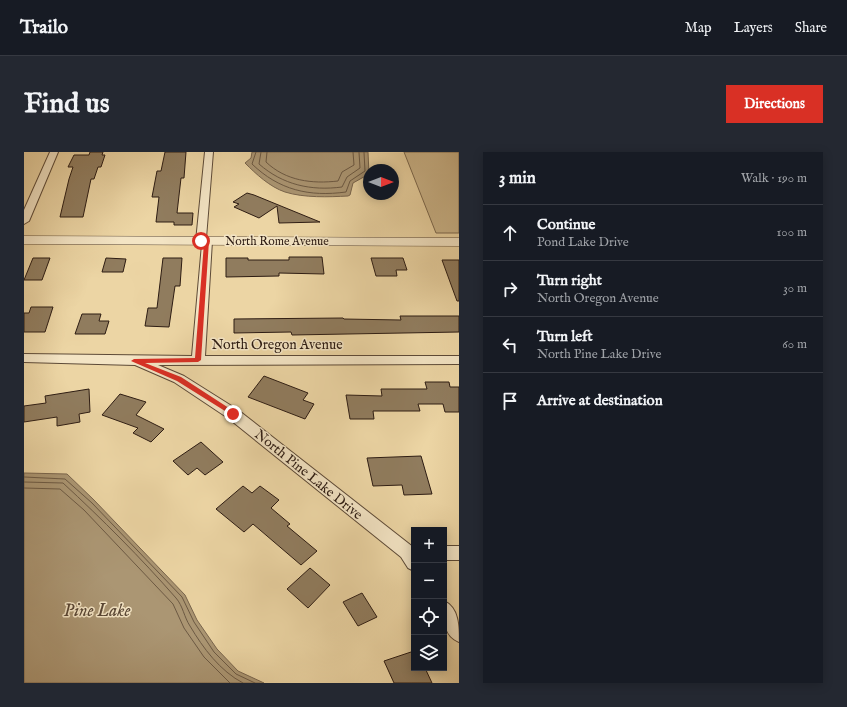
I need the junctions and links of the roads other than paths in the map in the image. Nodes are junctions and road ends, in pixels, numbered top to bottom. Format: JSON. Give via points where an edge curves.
{"nodes":[{"id":1,"x":54,"y":152,"type":"edge"},
{"id":2,"x":208,"y":152,"type":"edge"},
{"id":3,"x":24,"y":221,"type":"edge"},
{"id":4,"x":24,"y":240,"type":"edge"},
{"id":5,"x":204,"y":241,"type":"junction"},
{"id":6,"x":459,"y":242,"type":"edge"},
{"id":7,"x":24,"y":358,"type":"edge"},
{"id":8,"x":198,"y":360,"type":"junction"},
{"id":9,"x":459,"y":360,"type":"edge"},
{"id":10,"x":134,"y":361,"type":"junction"},
{"id":11,"x":447,"y":552,"type":"edge"},
{"id":12,"x":459,"y":553,"type":"edge"},
{"id":13,"x":411,"y":555,"type":"edge"},
{"id":14,"x":447,"y":615,"type":"edge"},
{"id":15,"x":459,"y":633,"type":"edge"}],
"edges":[{"from":1,"to":3,"type":"street"},
{"from":2,"to":5,"type":"street"},
{"from":4,"to":5,"type":"street","name":"North Rome Avenue"},
{"from":5,"to":6,"type":"street","name":"North Rome Avenue"},
{"from":5,"to":8,"type":"street"},
{"from":7,"to":10,"type":"street","name":"North Oregon Avenue"},
{"from":8,"to":9,"type":"street","name":"North Oregon Avenue"},
{"from":8,"to":10,"type":"street","name":"North Oregon Avenue"},
{"from":10,"to":13,"type":"street","name":"North Pine Lake Drive","via":[[179,379],[233,414]]},
{"from":11,"to":12,"type":"street"},
{"from":14,"to":15,"type":"street"}]}
